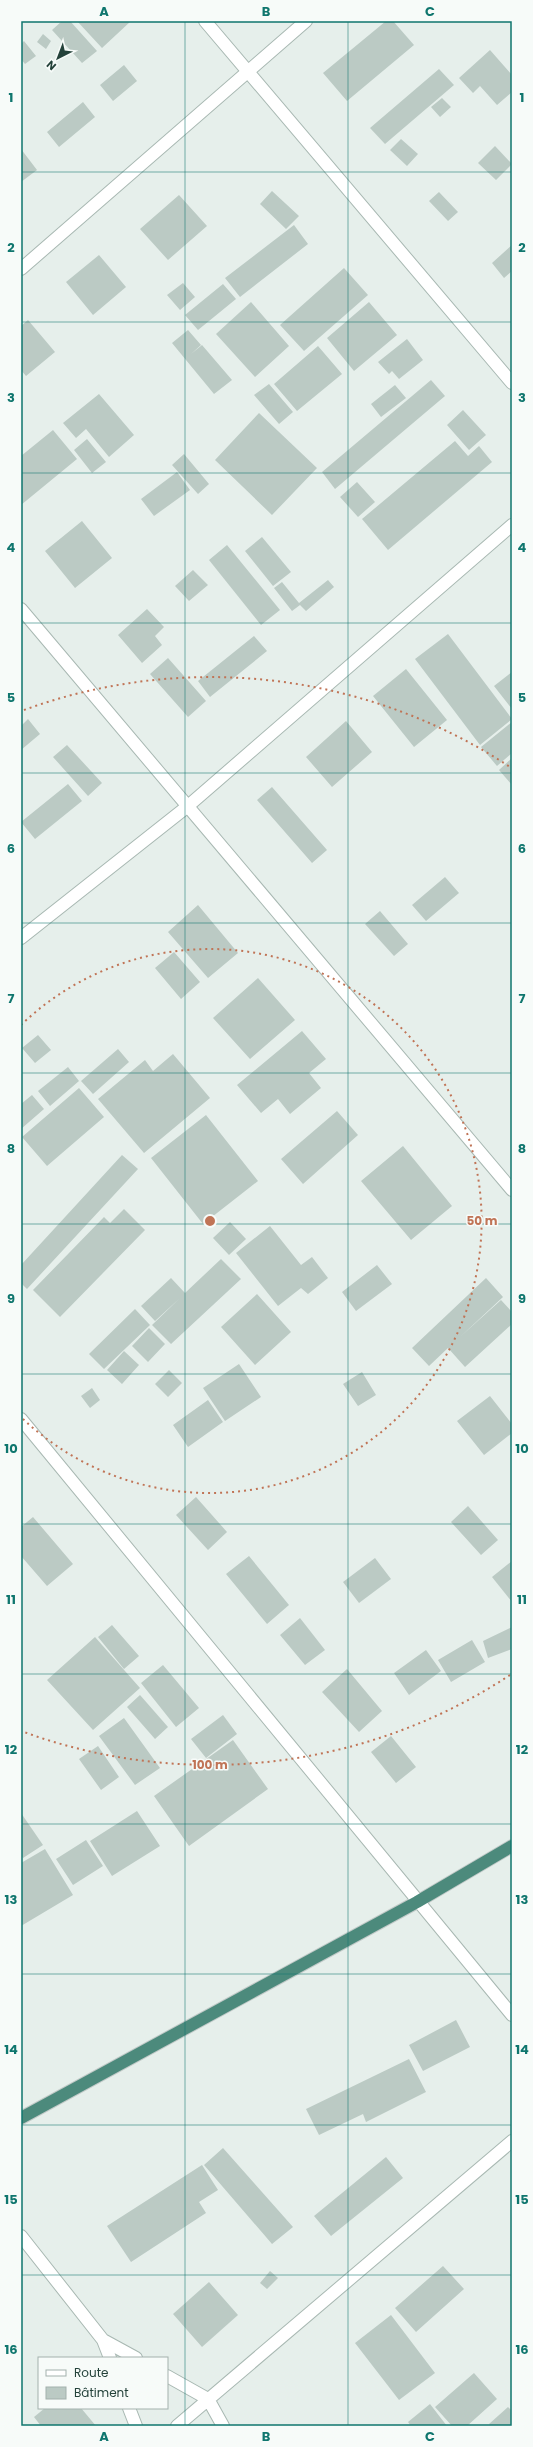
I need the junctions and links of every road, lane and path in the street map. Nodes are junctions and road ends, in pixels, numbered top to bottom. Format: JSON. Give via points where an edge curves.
{"nodes":[{"id":1,"x":205,"y":21,"type":"edge"},
{"id":2,"x":306,"y":21,"type":"edge"},
{"id":3,"x":249,"y":72,"type":"junction"},
{"id":4,"x":21,"y":269,"type":"edge"},
{"id":5,"x":512,"y":383,"type":"edge"},
{"id":6,"x":512,"y":525,"type":"edge"},
{"id":7,"x":21,"y":609,"type":"edge"},
{"id":8,"x":188,"y":806,"type":"junction"},
{"id":9,"x":21,"y":938,"type":"edge"},
{"id":10,"x":512,"y":1190,"type":"edge"},
{"id":11,"x":21,"y":1419,"type":"edge"},
{"id":12,"x":512,"y":1846,"type":"edge"},
{"id":13,"x":417,"y":1902,"type":"junction"},
{"id":14,"x":512,"y":2015,"type":"edge"},
{"id":15,"x":21,"y":2118,"type":"edge"},
{"id":16,"x":512,"y":2141,"type":"edge"},
{"id":17,"x":21,"y":2236,"type":"edge"},
{"id":18,"x":103,"y":2340,"type":"junction"},
{"id":19,"x":110,"y":2357,"type":"edge"},
{"id":20,"x":134,"y":2357,"type":"edge"},
{"id":21,"x":168,"y":2377,"type":"edge"},
{"id":22,"x":208,"y":2399,"type":"junction"},
{"id":23,"x":129,"y":2409,"type":"edge"},
{"id":24,"x":136,"y":2426,"type":"edge"},
{"id":25,"x":176,"y":2426,"type":"edge"},
{"id":26,"x":223,"y":2426,"type":"edge"}],
"edges":[{"from":1,"to":3,"type":"street"},
{"from":2,"to":3,"type":"street"},
{"from":3,"to":4,"type":"street"},
{"from":3,"to":5,"type":"street"},
{"from":6,"to":8,"type":"street"},
{"from":7,"to":8,"type":"street"},
{"from":8,"to":9,"type":"street"},
{"from":8,"to":10,"type":"street"},
{"from":11,"to":13,"type":"street"},
{"from":12,"to":13,"type":"highway"},
{"from":13,"to":14,"type":"street"},
{"from":13,"to":15,"type":"highway"},
{"from":16,"to":22,"type":"street"},
{"from":17,"to":18,"type":"street"},
{"from":18,"to":19,"type":"street"},
{"from":18,"to":20,"type":"street"},
{"from":21,"to":22,"type":"street"},
{"from":22,"to":25,"type":"street"},
{"from":22,"to":26,"type":"street"},
{"from":23,"to":24,"type":"street"}]}
